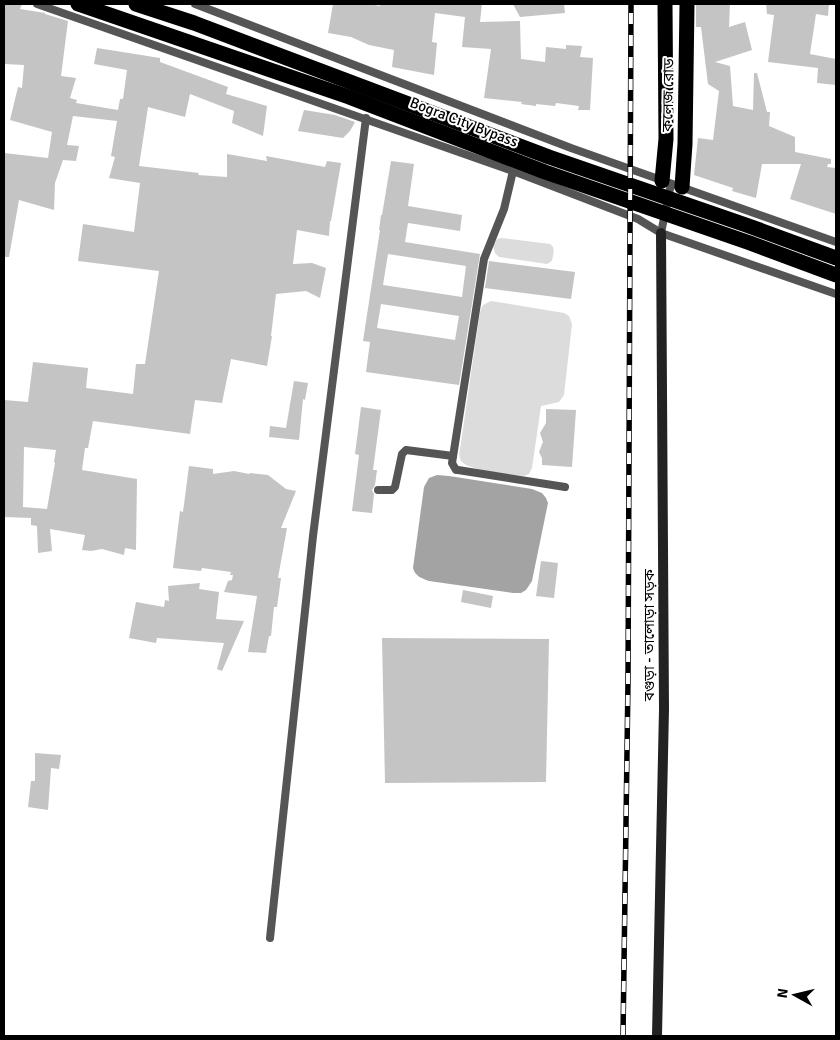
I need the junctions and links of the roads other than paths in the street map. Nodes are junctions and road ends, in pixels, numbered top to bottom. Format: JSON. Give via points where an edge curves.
{"nodes":[{"id":1,"x":37,"y":4,"type":"edge"},
{"id":2,"x":78,"y":4,"type":"edge"},
{"id":3,"x":136,"y":4,"type":"edge"},
{"id":4,"x":195,"y":4,"type":"edge"},
{"id":5,"x":665,"y":4,"type":"edge"},
{"id":6,"x":687,"y":4,"type":"edge"},
{"id":7,"x":366,"y":118,"type":"junction"},
{"id":8,"x":513,"y":171,"type":"junction"},
{"id":9,"x":672,"y":184,"type":"junction"},
{"id":10,"x":661,"y":233,"type":"junction"},
{"id":11,"x":836,"y":242,"type":"edge"},
{"id":12,"x":836,"y":258,"type":"edge"},
{"id":13,"x":836,"y":275,"type":"edge"},
{"id":14,"x":836,"y":294,"type":"edge"},
{"id":15,"x":453,"y":456,"type":"junction"},
{"id":16,"x":565,"y":487,"type":"dead end"},
{"id":17,"x":378,"y":490,"type":"dead end"},
{"id":18,"x":270,"y":938,"type":"dead end"},
{"id":19,"x":657,"y":1036,"type":"edge"}],
"edges":[{"from":1,"to":7,"type":"lane"},
{"from":2,"to":13,"type":"highway","name":"Bogra City Bypass","via":[[349,97],[545,172]]},
{"from":3,"to":12,"type":"highway","name":"Bogra City Bypass","via":[[549,157]]},
{"from":4,"to":9,"type":"lane"},
{"from":5,"to":9,"type":"highway","name":"কলেজ রোড","via":[[666,139]]},
{"from":6,"to":9,"type":"highway","name":"কলেজ রোড","via":[[685,144]]},
{"from":7,"to":8,"type":"lane"},
{"from":7,"to":18,"type":"lane","via":[[313,536]]},
{"from":8,"to":10,"type":"lane","via":[[638,219]]},
{"from":8,"to":15,"type":"lane","via":[[504,209],[484,259]]},
{"from":9,"to":10,"type":"lane"},
{"from":9,"to":11,"type":"lane"},
{"from":10,"to":14,"type":"lane"},
{"from":10,"to":19,"type":"street","name":"বগুড়া - তালোড়া সড়ক","via":[[664,709]]},
{"from":15,"to":16,"type":"lane","via":[[456,470]]},
{"from":15,"to":17,"type":"lane","via":[[406,450],[402,454],[395,487]]}]}
